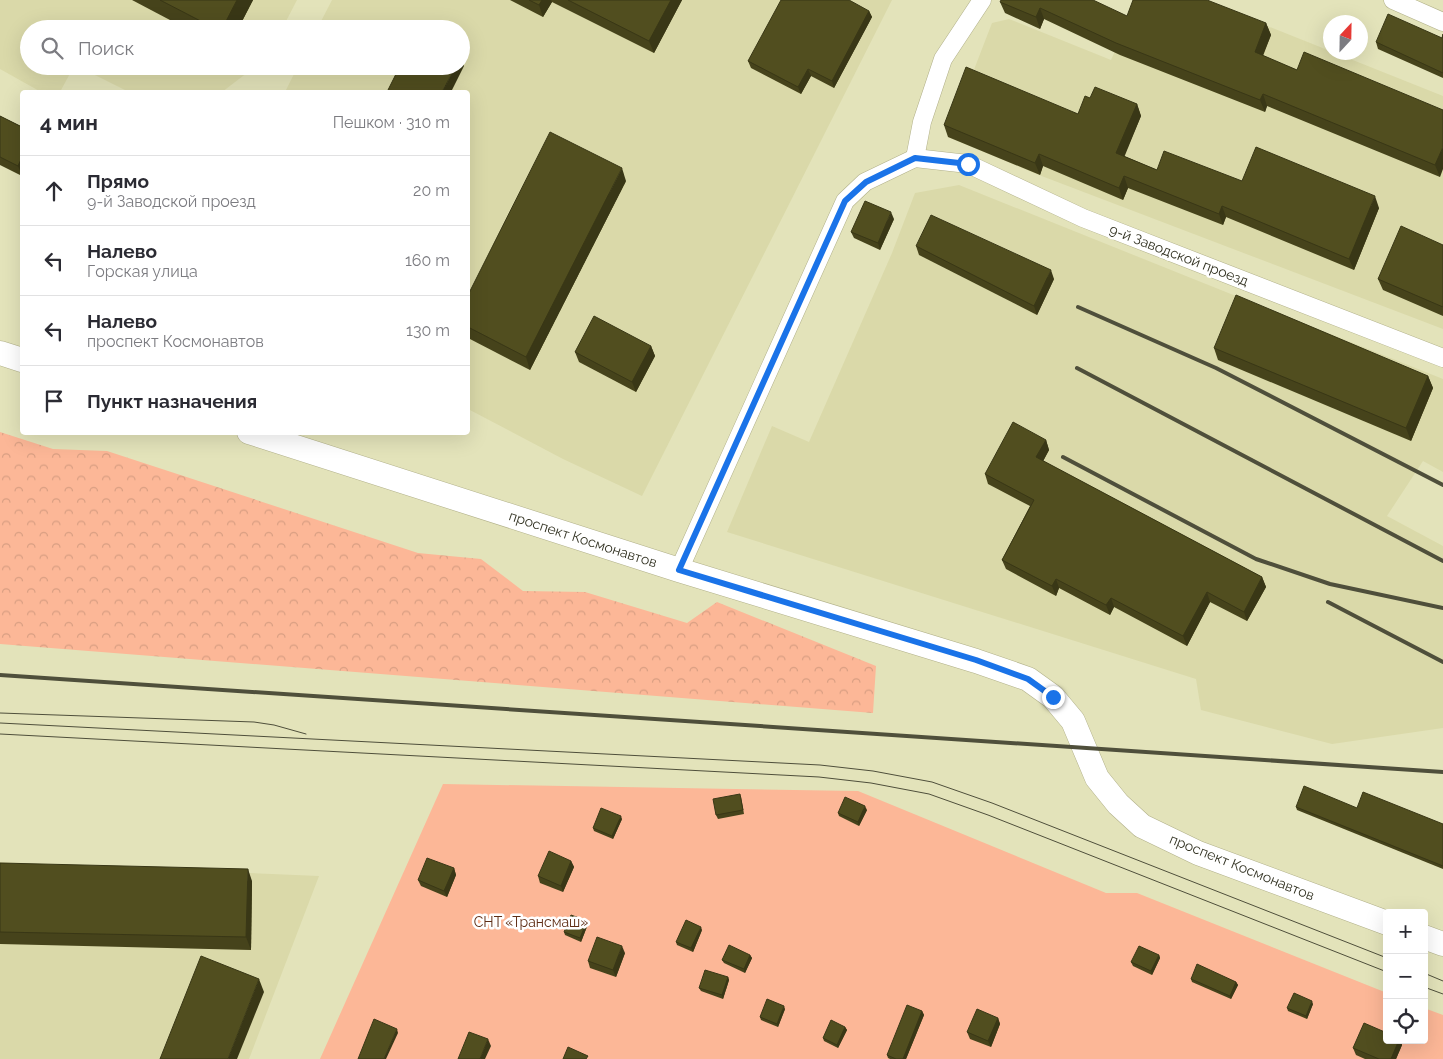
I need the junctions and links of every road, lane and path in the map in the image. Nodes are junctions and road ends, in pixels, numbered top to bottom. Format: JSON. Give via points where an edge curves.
{"nodes":[{"id":1,"x":982,"y":0,"type":"edge"},
{"id":2,"x":1392,"y":0,"type":"edge"},
{"id":3,"x":1443,"y":22,"type":"edge"},
{"id":4,"x":915,"y":158,"type":"junction"},
{"id":5,"x":0,"y":353,"type":"edge"},
{"id":6,"x":1443,"y":358,"type":"edge"},
{"id":7,"x":20,"y":359,"type":"edge"},
{"id":8,"x":258,"y":435,"type":"edge"},
{"id":9,"x":679,"y":570,"type":"junction"},
{"id":10,"x":1383,"y":922,"type":"edge"},
{"id":11,"x":1428,"y":938,"type":"edge"},
{"id":12,"x":1443,"y":944,"type":"edge"}],
"edges":[{"from":1,"to":4,"type":"street","via":[[943,58],[922,122]]},
{"from":2,"to":3,"type":"street"},
{"from":4,"to":6,"type":"street","name":"9-й Заводской проезд","via":[[968,164],[1083,218]]},
{"from":4,"to":9,"type":"street","via":[[866,182],[845,201]]},
{"from":5,"to":7,"type":"main road"},
{"from":8,"to":9,"type":"main road","name":"проспект Космонавтов"},
{"from":9,"to":10,"type":"main road","name":"проспект Космонавтов","via":[[976,660],[1028,679],[1053,697],[1073,721],[1097,778],[1142,826],[1198,853]]},
{"from":11,"to":12,"type":"main road"}]}
